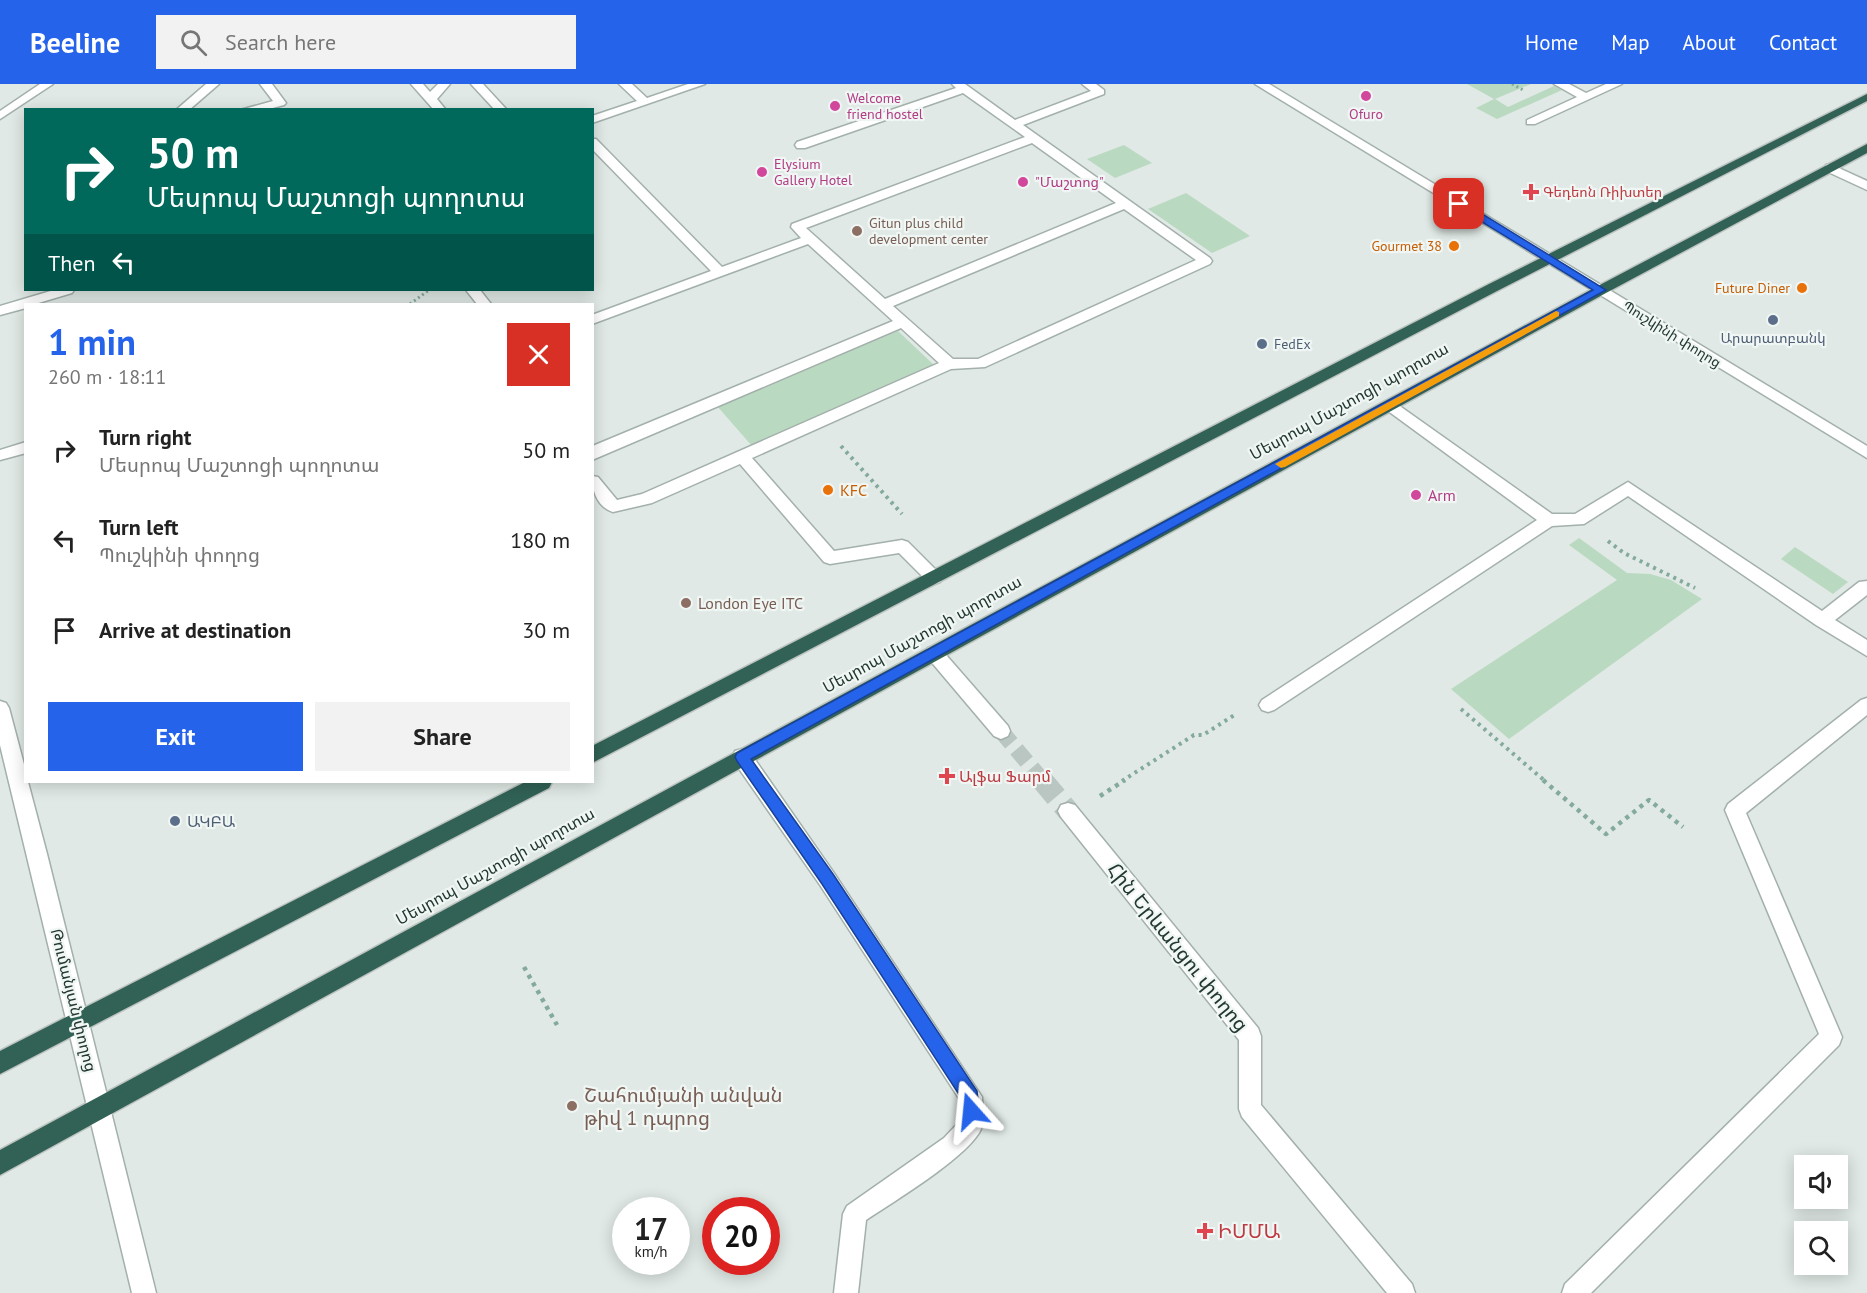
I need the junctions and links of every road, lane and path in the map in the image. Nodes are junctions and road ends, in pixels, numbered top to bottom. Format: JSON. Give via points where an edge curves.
{"nodes":[{"id":1,"x":47,"y":84,"type":"edge"},
{"id":2,"x":213,"y":84,"type":"edge"},
{"id":3,"x":266,"y":84,"type":"edge"},
{"id":4,"x":417,"y":84,"type":"edge"},
{"id":5,"x":444,"y":84,"type":"edge"},
{"id":6,"x":477,"y":84,"type":"edge"},
{"id":7,"x":626,"y":84,"type":"edge"},
{"id":8,"x":699,"y":84,"type":"edge"},
{"id":9,"x":1088,"y":84,"type":"edge"},
{"id":10,"x":1261,"y":84,"type":"edge"},
{"id":11,"x":1512,"y":84,"type":"edge"},
{"id":12,"x":1560,"y":84,"type":"edge"},
{"id":13,"x":1616,"y":84,"type":"edge"},
{"id":14,"x":961,"y":86,"type":"edge"},
{"id":15,"x":1528,"y":92,"type":"dead end"},
{"id":16,"x":1586,"y":97,"type":"junction"},
{"id":17,"x":1867,"y":97,"type":"edge"},
{"id":18,"x":431,"y":98,"type":"junction"},
{"id":19,"x":645,"y":102,"type":"junction"},
{"id":20,"x":183,"y":108,"type":"edge"},
{"id":21,"x":255,"y":108,"type":"edge"},
{"id":22,"x":439,"y":108,"type":"edge"},
{"id":23,"x":500,"y":108,"type":"edge"},
{"id":24,"x":1,"y":115,"type":"edge"},
{"id":25,"x":24,"y":119,"type":"edge"},
{"id":26,"x":594,"y":119,"type":"edge"},
{"id":27,"x":1531,"y":122,"type":"dead end"},
{"id":28,"x":1014,"y":124,"type":"junction"},
{"id":29,"x":1034,"y":138,"type":"junction"},
{"id":30,"x":594,"y":144,"type":"edge"},
{"id":31,"x":801,"y":145,"type":"dead end"},
{"id":32,"x":1867,"y":148,"type":"edge"},
{"id":33,"x":1830,"y":168,"type":"junction"},
{"id":34,"x":1867,"y":186,"type":"edge"},
{"id":35,"x":1125,"y":204,"type":"junction"},
{"id":36,"x":810,"y":239,"type":"junction"},
{"id":37,"x":1550,"y":258,"type":"junction"},
{"id":38,"x":720,"y":273,"type":"junction"},
{"id":39,"x":1601,"y":290,"type":"junction"},
{"id":40,"x":64,"y":291,"type":"edge"},
{"id":41,"x":428,"y":291,"type":"edge"},
{"id":42,"x":474,"y":291,"type":"edge"},
{"id":43,"x":24,"y":303,"type":"edge"},
{"id":44,"x":26,"y":303,"type":"edge"},
{"id":45,"x":411,"y":303,"type":"edge"},
{"id":46,"x":483,"y":303,"type":"edge"},
{"id":47,"x":884,"y":305,"type":"junction"},
{"id":48,"x":0,"y":311,"type":"edge"},
{"id":49,"x":594,"y":319,"type":"edge"},
{"id":50,"x":904,"y":322,"type":"junction"},
{"id":51,"x":950,"y":364,"type":"junction"},
{"id":52,"x":1389,"y":405,"type":"junction"},
{"id":53,"x":819,"y":421,"type":"junction"},
{"id":54,"x":24,"y":448,"type":"edge"},
{"id":55,"x":1867,"y":453,"type":"edge"},
{"id":56,"x":594,"y":454,"type":"edge"},
{"id":57,"x":0,"y":455,"type":"edge"},
{"id":58,"x":741,"y":455,"type":"junction"},
{"id":59,"x":594,"y":483,"type":"edge"},
{"id":60,"x":1549,"y":520,"type":"junction"},
{"id":61,"x":1578,"y":520,"type":"junction"},
{"id":62,"x":908,"y":521,"type":"dead end"},
{"id":63,"x":934,"y":578,"type":"junction"},
{"id":64,"x":1865,"y":587,"type":"dead end"},
{"id":65,"x":1695,"y":588,"type":"dead end"},
{"id":66,"x":1822,"y":620,"type":"junction"},
{"id":67,"x":1867,"y":649,"type":"edge"},
{"id":68,"x":934,"y":653,"type":"junction"},
{"id":69,"x":1271,"y":704,"type":"joint"},
{"id":70,"x":1867,"y":705,"type":"edge"},
{"id":71,"x":0,"y":708,"type":"edge"},
{"id":72,"x":1461,"y":709,"type":"dead end"},
{"id":73,"x":1001,"y":731,"type":"tunnel mouth"},
{"id":74,"x":594,"y":754,"type":"edge"},
{"id":75,"x":742,"y":757,"type":"junction"},
{"id":76,"x":540,"y":783,"type":"edge"},
{"id":77,"x":1070,"y":813,"type":"joint"},
{"id":78,"x":1683,"y":827,"type":"dead end"},
{"id":79,"x":524,"y":967,"type":"dead end"},
{"id":80,"x":79,"y":1022,"type":"junction"},
{"id":81,"x":557,"y":1025,"type":"dead end"},
{"id":82,"x":0,"y":1063,"type":"edge"},
{"id":83,"x":101,"y":1106,"type":"junction"},
{"id":84,"x":0,"y":1163,"type":"edge"},
{"id":85,"x":144,"y":1293,"type":"edge"},
{"id":86,"x":846,"y":1293,"type":"edge"},
{"id":87,"x":1403,"y":1293,"type":"edge"},
{"id":88,"x":1574,"y":1293,"type":"edge"}],
"edges":[{"from":1,"to":24,"type":"street"},
{"from":2,"to":20,"type":"street"},
{"from":3,"to":21,"type":"street","via":[[280,103]]},
{"from":4,"to":18,"type":"street"},
{"from":5,"to":18,"type":"street"},
{"from":6,"to":23,"type":"street"},
{"from":7,"to":19,"type":"street"},
{"from":8,"to":19,"type":"street"},
{"from":9,"to":28,"type":"street","via":[[1100,92]]},
{"from":10,"to":37,"type":"street","name":"Պուշկինի փողոց"},
{"from":11,"to":15,"type":"path"},
{"from":12,"to":16,"type":"street"},
{"from":13,"to":16,"type":"street"},
{"from":14,"to":28,"type":"street"},
{"from":14,"to":31,"type":"street"},
{"from":16,"to":27,"type":"street"},
{"from":17,"to":37,"type":"highway","name":"Մեսրոպ Մաշտոցի պողոտա"},
{"from":18,"to":22,"type":"street"},
{"from":19,"to":26,"type":"street"},
{"from":24,"to":25,"type":"street"},
{"from":28,"to":29,"type":"street"},
{"from":29,"to":35,"type":"street"},
{"from":29,"to":36,"type":"street","via":[[797,227]]},
{"from":30,"to":38,"type":"street"},
{"from":32,"to":33,"type":"highway","name":"Մեսրոպ Մաշտոցի պողոտա"},
{"from":33,"to":34,"type":"street"},
{"from":33,"to":39,"type":"highway","name":"Մեսրոպ Մաշտոցի պողոտա"},
{"from":35,"to":47,"type":"street"},
{"from":35,"to":51,"type":"street","via":[[1205,261],[980,364]]},
{"from":36,"to":38,"type":"street"},
{"from":36,"to":47,"type":"street"},
{"from":37,"to":39,"type":"street","name":"Պուշկինի փողոց"},
{"from":37,"to":63,"type":"highway","name":"Մեսրոպ Մաշտոցի պողոտա"},
{"from":38,"to":49,"type":"street"},
{"from":39,"to":52,"type":"highway","name":"Մեսրոպ Մաշտոցի պողոտա"},
{"from":39,"to":55,"type":"street","name":"Պուշկինի փողոց"},
{"from":40,"to":44,"type":"street"},
{"from":41,"to":45,"type":"path"},
{"from":42,"to":46,"type":"street"},
{"from":43,"to":48,"type":"street"},
{"from":47,"to":50,"type":"street"},
{"from":50,"to":51,"type":"street"},
{"from":50,"to":56,"type":"street"},
{"from":51,"to":53,"type":"street"},
{"from":52,"to":60,"type":"street"},
{"from":52,"to":68,"type":"highway","name":"Մեսրոպ Մաշտոցի պողոտա"},
{"from":53,"to":58,"type":"street"},
{"from":53,"to":62,"type":"path"},
{"from":54,"to":57,"type":"street"},
{"from":58,"to":59,"type":"street","via":[[646,499],[613,506]]},
{"from":58,"to":63,"type":"street","via":[[830,558],[902,546]]},
{"from":60,"to":61,"type":"street"},
{"from":60,"to":69,"type":"street"},
{"from":61,"to":65,"type":"path","via":[[1624,553]]},
{"from":61,"to":66,"type":"street","via":[[1628,488]]},
{"from":63,"to":74,"type":"highway","name":"Մեսրոպ Մաշտոցի պողոտա"},
{"from":64,"to":66,"type":"street"},
{"from":66,"to":67,"type":"street"},
{"from":68,"to":73,"type":"street"},
{"from":68,"to":75,"type":"highway","name":"Մեսրոպ Մաշտոցի պողոտա"},
{"from":69,"to":77,"type":"path","via":[[1266,695],[1257,696],[1255,703],[1203,735],[1194,735]]},
{"from":70,"to":88,"type":"street","via":[[1735,810],[1831,1037]]},
{"from":71,"to":80,"type":"street","name":"Թումանյան փողոց"},
{"from":72,"to":78,"type":"path","via":[[1606,834],[1649,800]]},
{"from":75,"to":83,"type":"highway","name":"Մեսրոպ Մաշտոցի պողոտա"},
{"from":75,"to":86,"type":"street","via":[[828,879],[971,1097],[970,1125],[952,1146],[855,1214]]},
{"from":76,"to":80,"type":"highway"},
{"from":77,"to":87,"type":"street","name":"Հին Երևանցու փողոց","via":[[1250,1036],[1250,1109]]},
{"from":79,"to":81,"type":"path"},
{"from":80,"to":82,"type":"highway"},
{"from":80,"to":83,"type":"street","name":"Թումանյան փողոց"},
{"from":83,"to":84,"type":"highway","name":"Մեսրոպ Մաշտոցի պողոտա"},
{"from":83,"to":85,"type":"street","name":"Թումանյան փողոց"}]}
